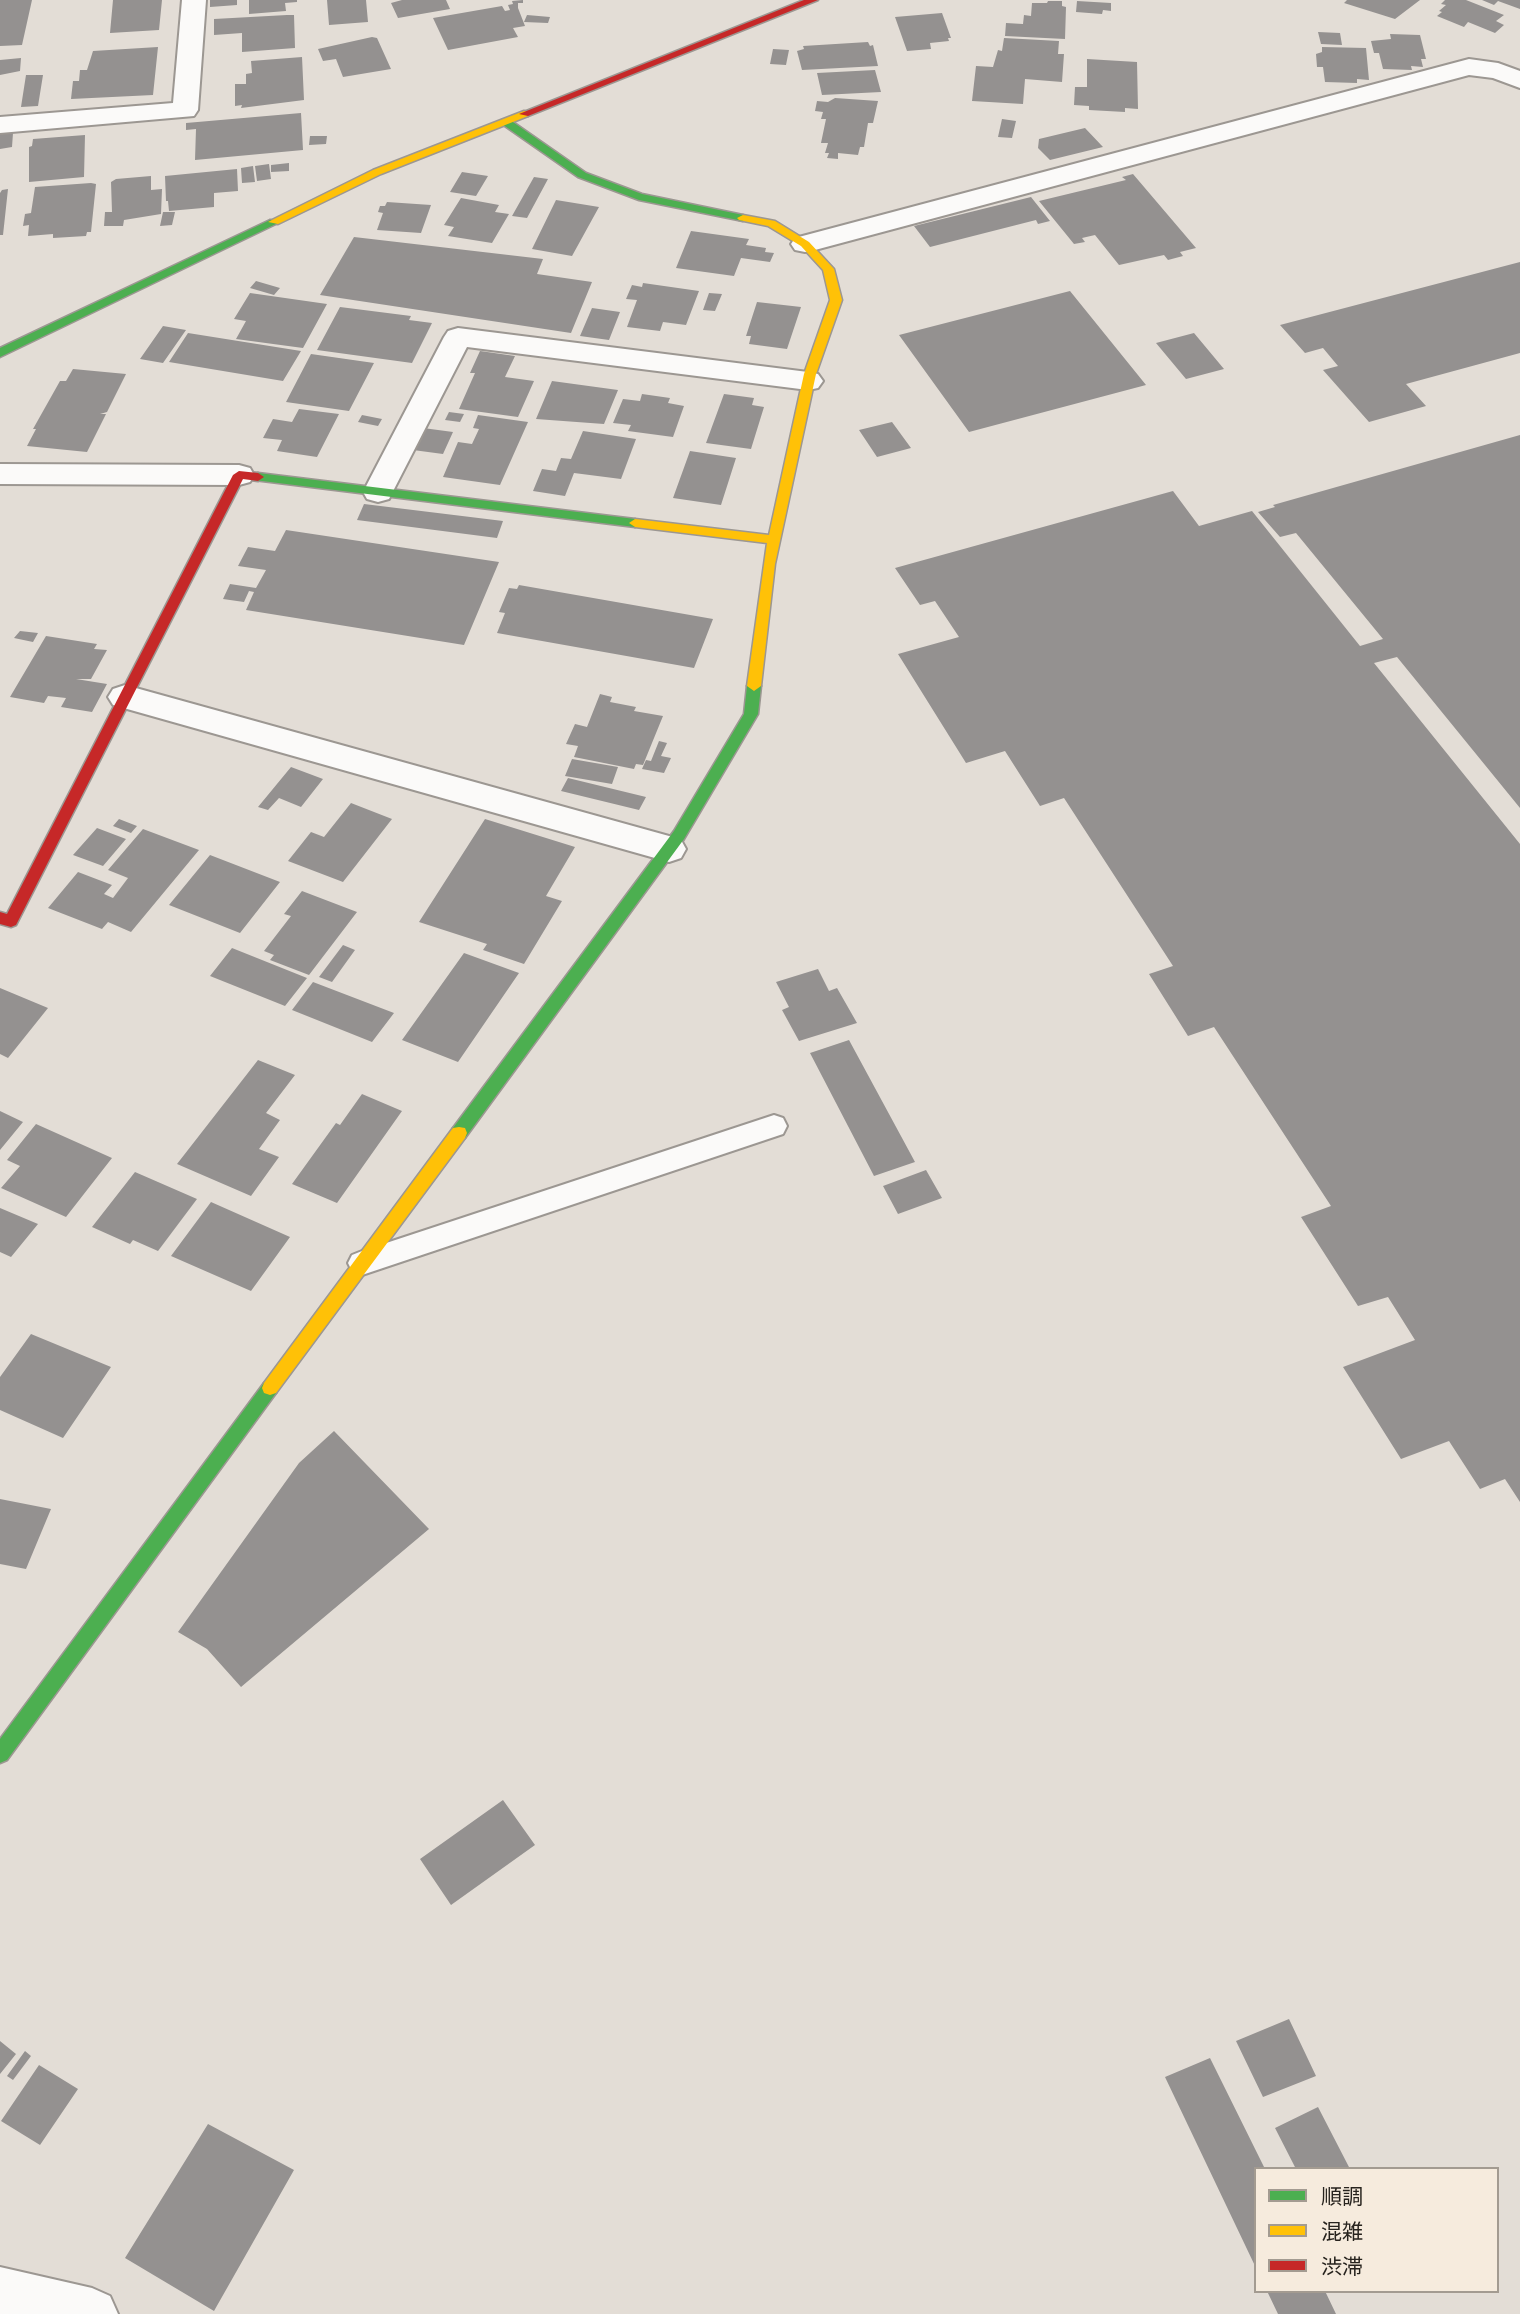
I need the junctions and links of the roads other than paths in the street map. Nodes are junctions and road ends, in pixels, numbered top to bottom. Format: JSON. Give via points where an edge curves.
{"nodes":[{"id":1,"x":194,"y":0,"type":"edge"},
{"id":2,"x":813,"y":0,"type":"edge"},
{"id":3,"x":1520,"y":80,"type":"edge"},
{"id":4,"x":506,"y":122,"type":"junction"},
{"id":5,"x":0,"y":125,"type":"edge"},
{"id":6,"x":805,"y":244,"type":"junction"},
{"id":7,"x":0,"y":353,"type":"edge"},
{"id":8,"x":808,"y":381,"type":"junction"},
{"id":9,"x":0,"y":474,"type":"edge"},
{"id":10,"x":239,"y":475,"type":"junction"},
{"id":11,"x":378,"y":492,"type":"junction"},
{"id":12,"x":775,"y":540,"type":"junction"},
{"id":13,"x":125,"y":697,"type":"junction"},
{"id":14,"x":668,"y":849,"type":"junction"},
{"id":15,"x":0,"y":918,"type":"edge"},
{"id":16,"x":774,"y":1126,"type":"dead end"},
{"id":17,"x":362,"y":1263,"type":"junction"},
{"id":18,"x":0,"y":1754,"type":"edge"},
{"id":19,"x":0,"y":2293,"type":"edge"},
{"id":20,"x":92,"y":2314,"type":"edge"}],
"edges":[{"from":1,"to":5,"type":"street","via":[[184,110]]},
{"from":2,"to":4,"type":"street"},
{"from":3,"to":6,"type":"street","via":[[1469,66]]},
{"from":4,"to":6,"type":"street","via":[[582,175],[639,197],[771,223]]},
{"from":4,"to":7,"type":"street","via":[[377,172]]},
{"from":6,"to":8,"type":"street","via":[[828,268],[836,300]]},
{"from":8,"to":11,"type":"street","via":[[458,337]]},
{"from":8,"to":12,"type":"street"},
{"from":9,"to":10,"type":"street"},
{"from":10,"to":11,"type":"street"},
{"from":10,"to":13,"type":"street"},
{"from":11,"to":12,"type":"street"},
{"from":12,"to":14,"type":"street","via":[[751,714]]},
{"from":13,"to":14,"type":"street"},
{"from":13,"to":15,"type":"street","via":[[11,921]]},
{"from":14,"to":17,"type":"street"},
{"from":16,"to":17,"type":"lane"},
{"from":17,"to":18,"type":"street"},
{"from":19,"to":20,"type":"street"}]}
